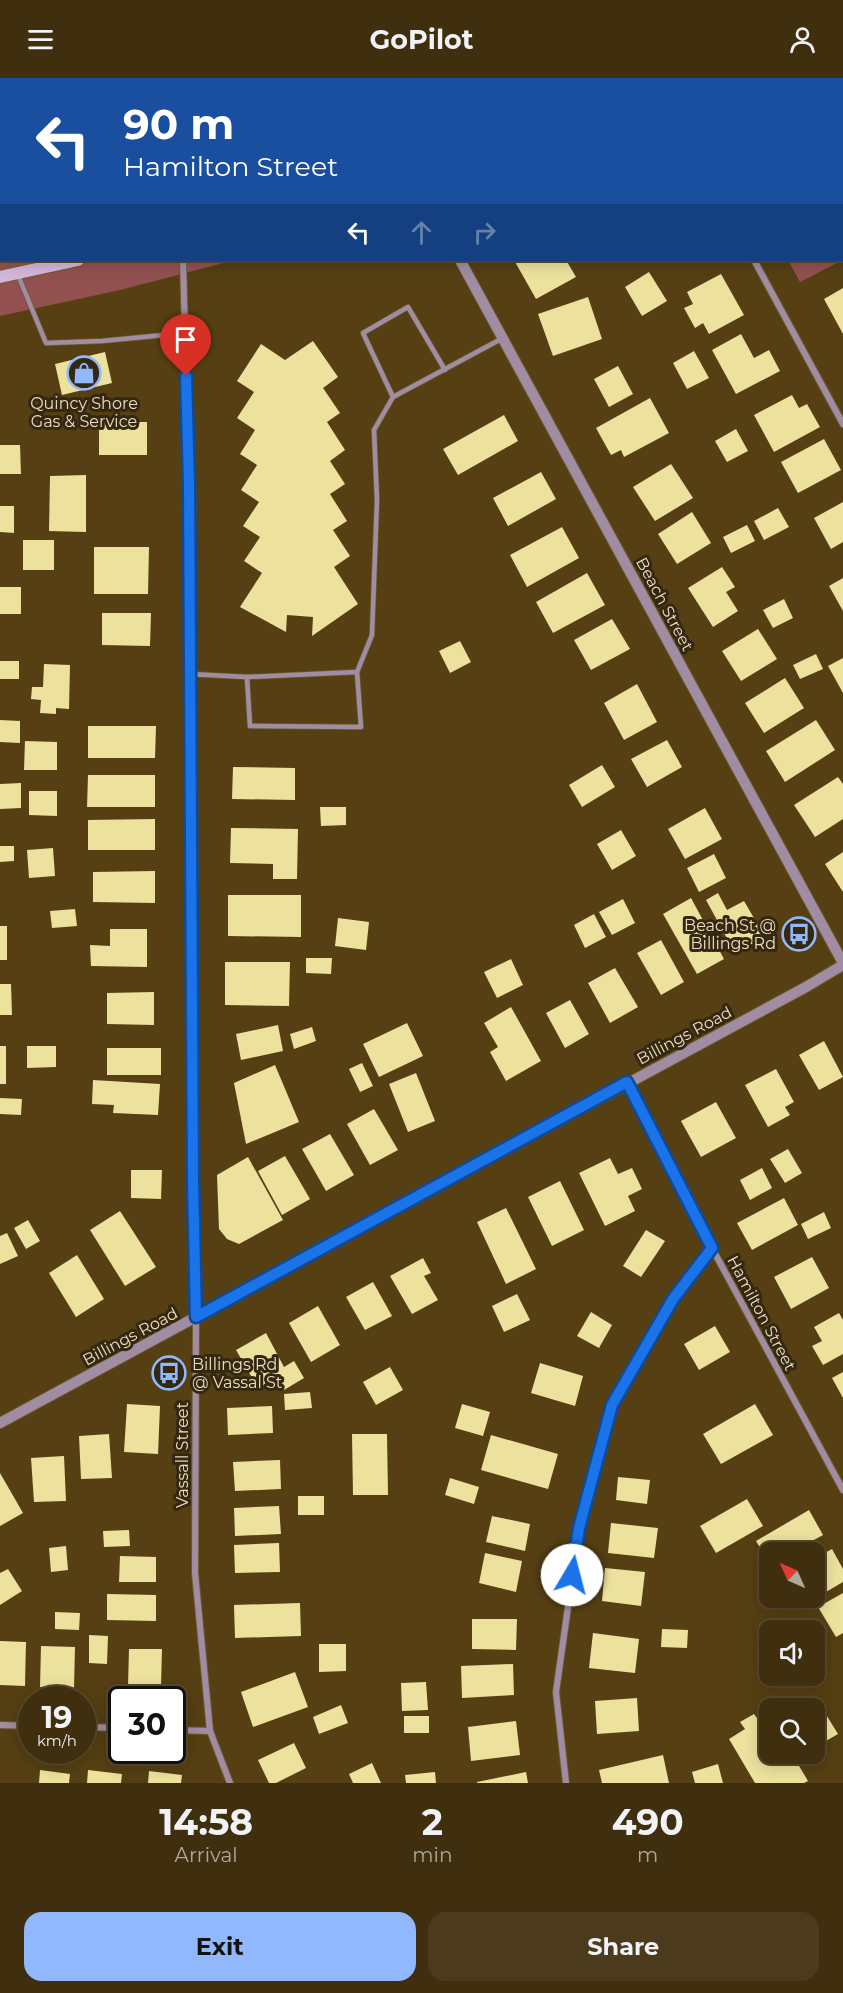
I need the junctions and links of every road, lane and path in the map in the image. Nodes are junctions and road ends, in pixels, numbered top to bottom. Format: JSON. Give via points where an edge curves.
{"nodes":[{"id":1,"x":73,"y":261,"type":"edge"},
{"id":2,"x":183,"y":261,"type":"edge"},
{"id":3,"x":461,"y":261,"type":"edge"},
{"id":4,"x":755,"y":261,"type":"edge"},
{"id":5,"x":17,"y":273,"type":"junction"},
{"id":6,"x":0,"y":277,"type":"edge"},
{"id":7,"x":185,"y":333,"type":"junction"},
{"id":8,"x":504,"y":338,"type":"junction"},
{"id":9,"x":445,"y":370,"type":"junction"},
{"id":10,"x":393,"y":397,"type":"junction"},
{"id":11,"x":843,"y":424,"type":"edge"},
{"id":12,"x":357,"y":672,"type":"junction"},
{"id":13,"x":189,"y":674,"type":"junction"},
{"id":14,"x":248,"y":677,"type":"junction"},
{"id":15,"x":843,"y":964,"type":"edge"},
{"id":16,"x":627,"y":1082,"type":"junction"},
{"id":17,"x":712,"y":1248,"type":"junction"},
{"id":18,"x":196,"y":1317,"type":"junction"},
{"id":19,"x":0,"y":1423,"type":"edge"},
{"id":20,"x":843,"y":1490,"type":"edge"},
{"id":21,"x":0,"y":1725,"type":"edge"},
{"id":22,"x":18,"y":1726,"type":"edge"},
{"id":23,"x":186,"y":1730,"type":"edge"},
{"id":24,"x":210,"y":1731,"type":"junction"},
{"id":25,"x":230,"y":1783,"type":"edge"},
{"id":26,"x":566,"y":1783,"type":"edge"}],
"edges":[{"from":1,"to":5,"type":"main road"},
{"from":2,"to":7,"type":"street","name":"Vassall Street"},
{"from":3,"to":8,"type":"street","name":"Beach Street"},
{"from":4,"to":11,"type":"street"},
{"from":5,"to":6,"type":"main road"},
{"from":5,"to":7,"type":"lane","via":[[46,343]]},
{"from":7,"to":13,"type":"street","name":"Vassall Street"},
{"from":8,"to":9,"type":"lane"},
{"from":8,"to":15,"type":"street","name":"Beach Street"},
{"from":9,"to":10,"type":"lane"},
{"from":9,"to":10,"type":"lane","via":[[408,307],[363,333]]},
{"from":10,"to":12,"type":"lane","via":[[374,430],[377,500],[372,635]]},
{"from":12,"to":14,"type":"lane"},
{"from":12,"to":14,"type":"lane","via":[[361,727],[250,726]]},
{"from":13,"to":14,"type":"lane"},
{"from":13,"to":18,"type":"street","name":"Vassall Street"},
{"from":15,"to":16,"type":"street","name":"Billings Road"},
{"from":16,"to":17,"type":"street","name":"Hamilton Street"},
{"from":16,"to":18,"type":"street","name":"Billings Road"},
{"from":17,"to":20,"type":"street","name":"Hamilton Street"},
{"from":17,"to":26,"type":"street","via":[[673,1299],[612,1405],[579,1528],[556,1692]]},
{"from":18,"to":19,"type":"street","name":"Billings Road"},
{"from":18,"to":24,"type":"street","name":"Vassall Street","via":[[195,1573]]},
{"from":21,"to":22,"type":"street"},
{"from":23,"to":24,"type":"street"},
{"from":24,"to":25,"type":"street","name":"Vassall Street"}]}
